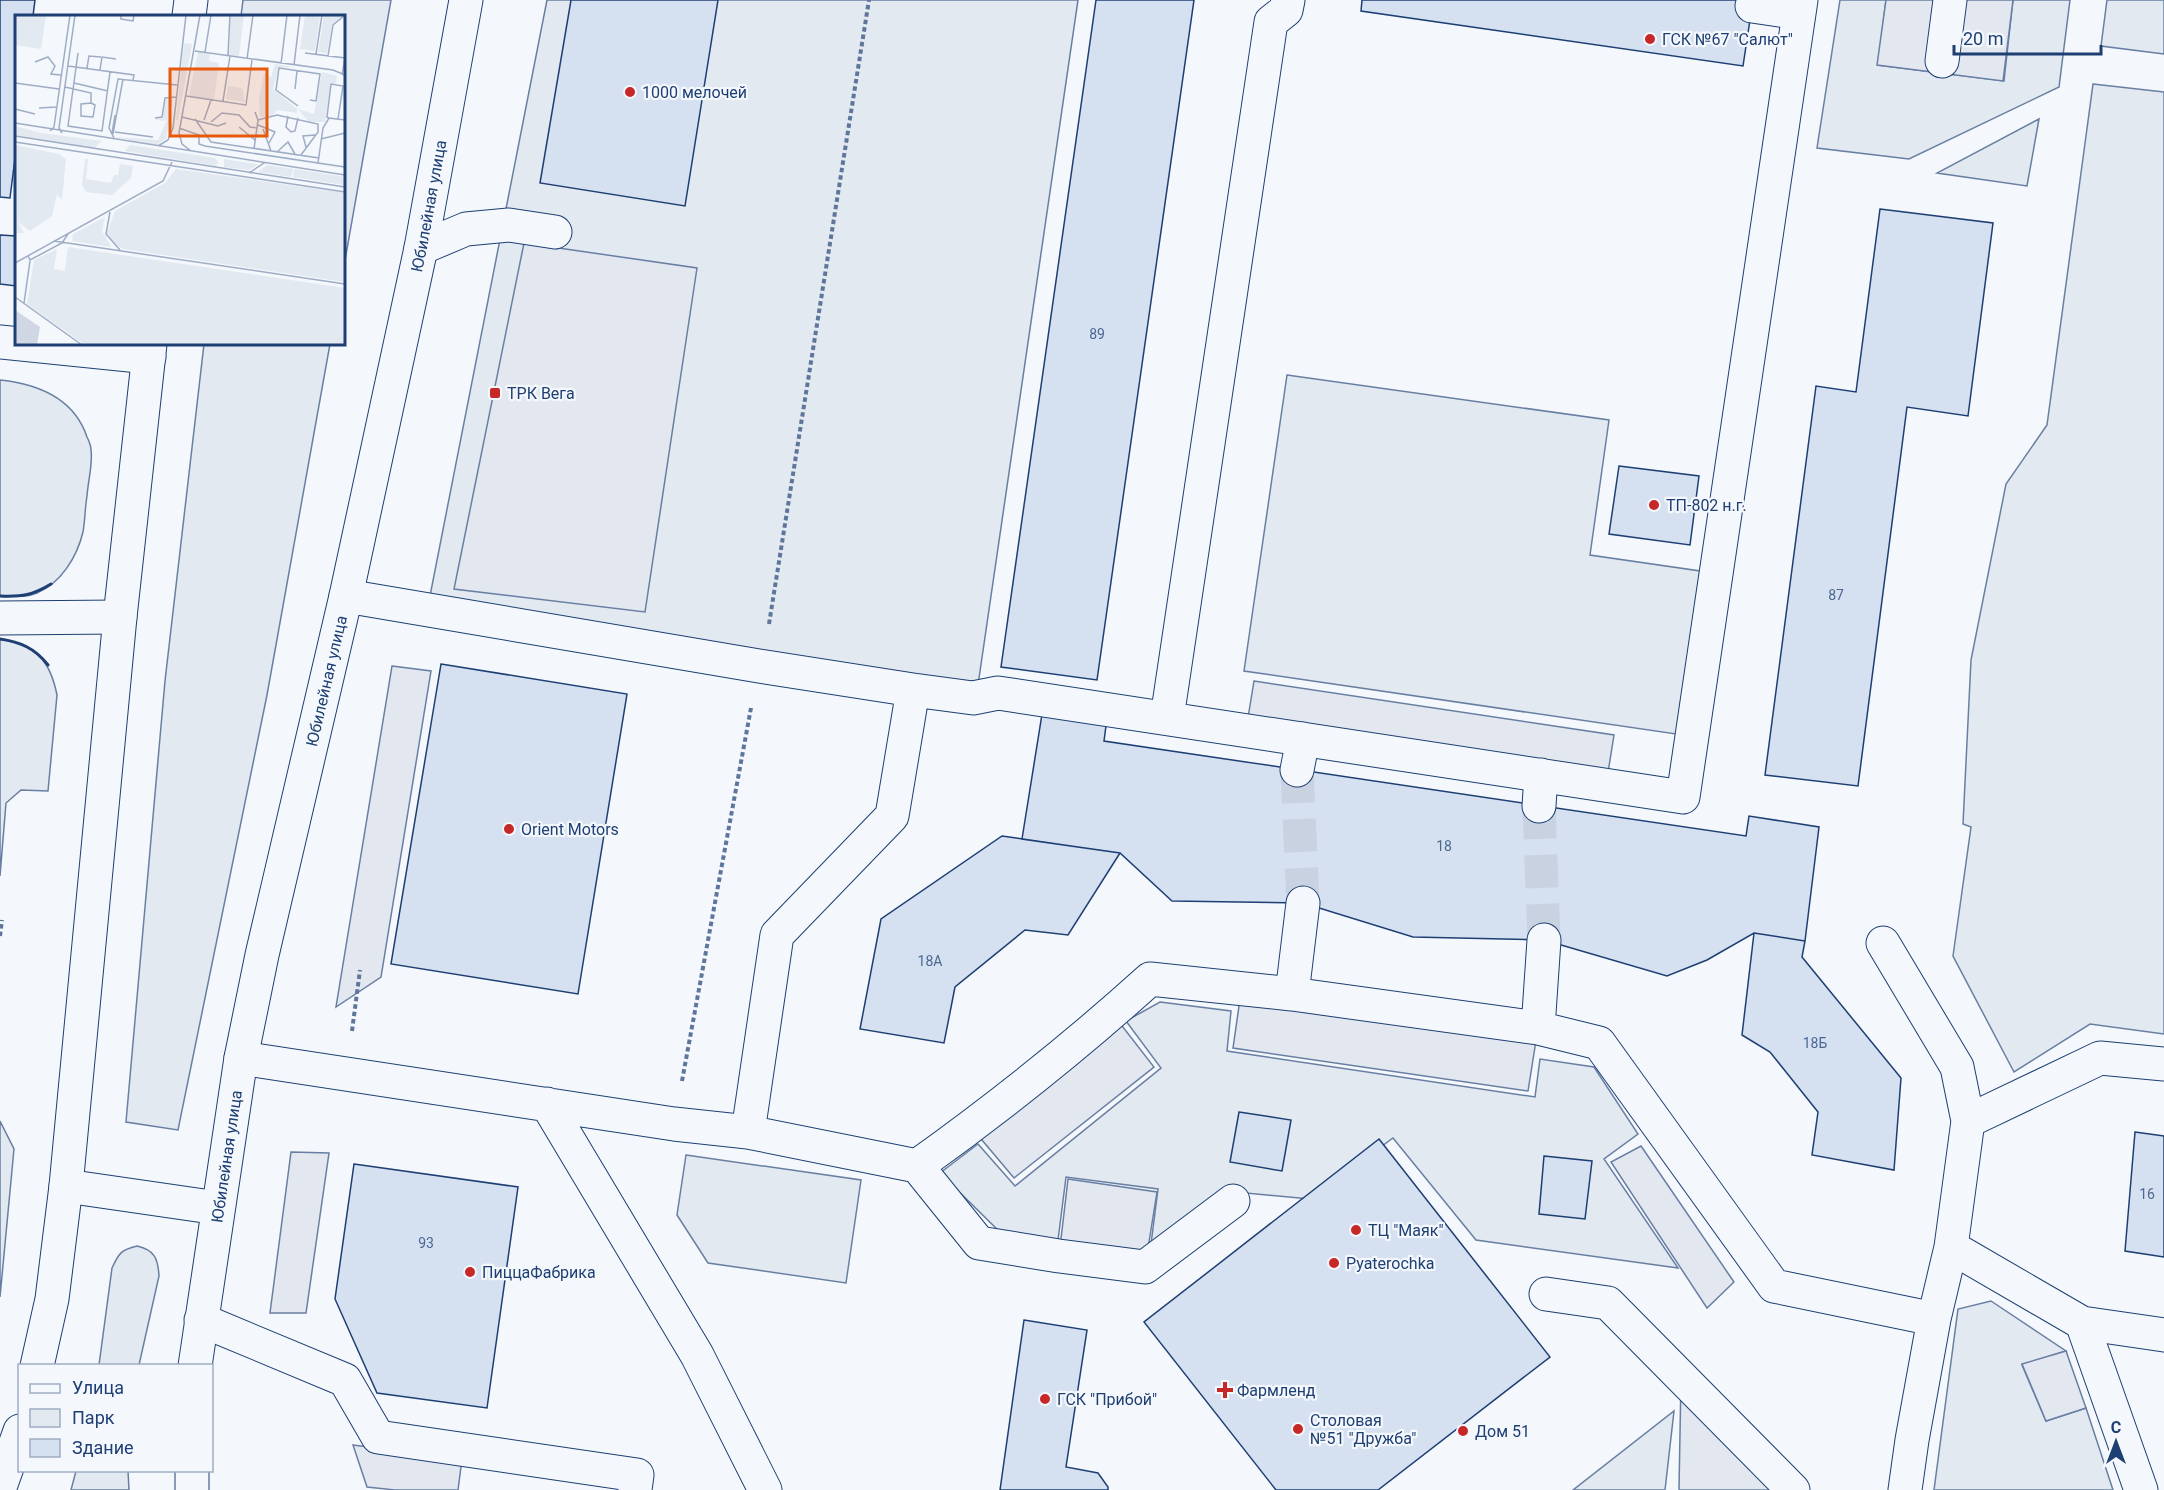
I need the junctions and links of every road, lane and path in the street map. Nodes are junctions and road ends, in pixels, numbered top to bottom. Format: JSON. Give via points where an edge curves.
{"nodes":[{"id":1,"x":191,"y":0,"type":"edge"},
{"id":2,"x":466,"y":0,"type":"edge"},
{"id":3,"x":869,"y":0,"type":"edge"},
{"id":4,"x":1288,"y":0,"type":"edge"},
{"id":5,"x":1950,"y":0,"type":"edge"},
{"id":6,"x":1752,"y":6,"type":"dead end"},
{"id":7,"x":1800,"y":6,"type":"edge"},
{"id":8,"x":189,"y":15,"type":"edge"},
{"id":9,"x":1942,"y":61,"type":"dead end"},
{"id":10,"x":555,"y":232,"type":"dead end"},
{"id":11,"x":420,"y":248,"type":"junction"},
{"id":12,"x":0,"y":342,"type":"edge"},
{"id":13,"x":15,"y":343,"type":"edge"},
{"id":14,"x":56,"y":345,"type":"edge"},
{"id":15,"x":149,"y":350,"type":"edge"},
{"id":16,"x":346,"y":596,"type":"junction"},
{"id":17,"x":120,"y":617,"type":"junction"},
{"id":18,"x":0,"y":618,"type":"edge"},
{"id":19,"x":759,"y":666,"type":"junction"},
{"id":20,"x":913,"y":690,"type":"junction"},
{"id":21,"x":1167,"y":718,"type":"junction"},
{"id":22,"x":1303,"y":903,"type":"tunnel mouth"},
{"id":23,"x":2,"y":920,"type":"edge"},
{"id":24,"x":0,"y":936,"type":"edge"},
{"id":25,"x":1544,"y":940,"type":"tunnel mouth"},
{"id":26,"x":1883,"y":943,"type":"dead end"},
{"id":27,"x":360,"y":970,"type":"dead end"},
{"id":28,"x":1292,"y":994,"type":"junction"},
{"id":29,"x":1538,"y":1028,"type":"junction"},
{"id":30,"x":352,"y":1035,"type":"dead end"},
{"id":31,"x":241,"y":1058,"type":"junction"},
{"id":32,"x":2164,"y":1064,"type":"edge"},
{"id":33,"x":547,"y":1104,"type":"junction"},
{"id":34,"x":1968,"y":1121,"type":"junction"},
{"id":35,"x":674,"y":1124,"type":"junction"},
{"id":36,"x":748,"y":1132,"type":"junction"},
{"id":37,"x":917,"y":1166,"type":"junction"},
{"id":38,"x":66,"y":1186,"type":"junction"},
{"id":39,"x":1233,"y":1201,"type":"dead end"},
{"id":40,"x":218,"y":1208,"type":"junction"},
{"id":41,"x":1951,"y":1247,"type":"junction"},
{"id":42,"x":1546,"y":1294,"type":"dead end"},
{"id":43,"x":1934,"y":1319,"type":"junction"},
{"id":44,"x":201,"y":1320,"type":"junction"},
{"id":45,"x":2082,"y":1323,"type":"junction"},
{"id":46,"x":2164,"y":1335,"type":"edge"},
{"id":47,"x":38,"y":1364,"type":"edge"},
{"id":48,"x":195,"y":1364,"type":"edge"},
{"id":49,"x":18,"y":1437,"type":"edge"},
{"id":50,"x":192,"y":1472,"type":"edge"},
{"id":51,"x":0,"y":1487,"type":"edge"},
{"id":52,"x":192,"y":1490,"type":"edge"},
{"id":53,"x":635,"y":1490,"type":"edge"},
{"id":54,"x":765,"y":1490,"type":"edge"},
{"id":55,"x":1793,"y":1490,"type":"edge"},
{"id":56,"x":1905,"y":1490,"type":"edge"},
{"id":57,"x":2141,"y":1490,"type":"edge"}],
"edges":[{"from":1,"to":8,"type":"main road"},
{"from":2,"to":11,"type":"main road","name":"Юбилейная улица"},
{"from":3,"to":19,"type":"path"},
{"from":4,"to":21,"type":"main road","via":[[1286,10],[1271,22]]},
{"from":5,"to":9,"type":"main road"},
{"from":6,"to":7,"type":"main road"},
{"from":7,"to":21,"type":"main road","via":[[1683,797],[1540,791],[1300,754]]},
{"from":10,"to":11,"type":"main road","via":[[508,225],[466,229]]},
{"from":11,"to":16,"type":"main road","name":"Юбилейная улица"},
{"from":12,"to":13,"type":"main road"},
{"from":14,"to":15,"type":"main road"},
{"from":15,"to":17,"type":"main road"},
{"from":16,"to":19,"type":"main road"},
{"from":16,"to":31,"type":"main road","name":"Юбилейная улица"},
{"from":17,"to":18,"type":"main road"},
{"from":17,"to":38,"type":"main road"},
{"from":19,"to":20,"type":"main road"},
{"from":19,"to":35,"type":"path"},
{"from":20,"to":21,"type":"main road","via":[[973,698],[998,693]]},
{"from":20,"to":36,"type":"main road","via":[[892,816],[777,935]]},
{"from":22,"to":28,"type":"main road"},
{"from":23,"to":24,"type":"path"},
{"from":25,"to":29,"type":"main road"},
{"from":26,"to":34,"type":"main road","via":[[1957,1066]]},
{"from":27,"to":30,"type":"path"},
{"from":28,"to":29,"type":"main road"},
{"from":28,"to":37,"type":"main road","via":[[1150,979],[971,1127]]},
{"from":29,"to":43,"type":"main road","via":[[1599,1043],[1774,1286]]},
{"from":31,"to":33,"type":"main road"},
{"from":31,"to":40,"type":"main road","name":"Юбилейная улица"},
{"from":32,"to":34,"type":"main road","via":[[2100,1058]]},
{"from":33,"to":35,"type":"main road"},
{"from":33,"to":54,"type":"main road","via":[[697,1355]]},
{"from":34,"to":41,"type":"main road"},
{"from":35,"to":36,"type":"main road"},
{"from":36,"to":37,"type":"main road"},
{"from":37,"to":39,"type":"main road","via":[[979,1243],[1146,1267]]},
{"from":38,"to":40,"type":"main road"},
{"from":38,"to":47,"type":"main road","via":[[52,1299]]},
{"from":40,"to":44,"type":"main road","name":"Юбилейная улица"},
{"from":41,"to":43,"type":"main road"},
{"from":41,"to":45,"type":"main road"},
{"from":42,"to":55,"type":"main road","via":[[1608,1304]]},
{"from":43,"to":56,"type":"main road"},
{"from":44,"to":48,"type":"main road","name":"Юбилейная улица"},
{"from":44,"to":53,"type":"main road","via":[[345,1380],[378,1437],[637,1475]]},
{"from":45,"to":46,"type":"main road"},
{"from":45,"to":57,"type":"main road"},
{"from":49,"to":51,"type":"main road"},
{"from":50,"to":52,"type":"main road"}]}
